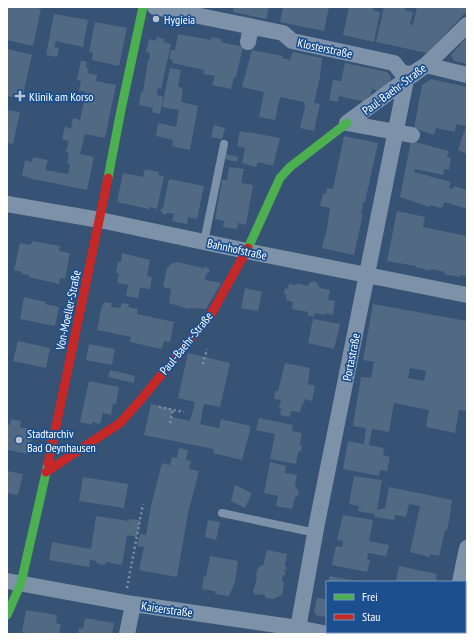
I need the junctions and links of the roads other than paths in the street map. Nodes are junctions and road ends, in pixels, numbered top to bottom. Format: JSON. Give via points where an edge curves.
{"nodes":[{"id":1,"x":143,"y":7,"type":"edge"},
{"id":2,"x":155,"y":7,"type":"edge"},
{"id":3,"x":467,"y":25,"type":"edge"},
{"id":4,"x":426,"y":65,"type":"junction"},
{"id":5,"x":467,"y":74,"type":"edge"},
{"id":6,"x":406,"y":80,"type":"junction"},
{"id":7,"x":347,"y":123,"type":"junction"},
{"id":8,"x":395,"y":132,"type":"junction"},
{"id":9,"x":412,"y":135,"type":"dead end"},
{"id":10,"x":224,"y":144,"type":"dead end"},
{"id":11,"x":7,"y":204,"type":"edge"},
{"id":12,"x":100,"y":220,"type":"junction"},
{"id":13,"x":204,"y":242,"type":"junction"},
{"id":14,"x":246,"y":251,"type":"junction"},
{"id":15,"x":367,"y":275,"type":"junction"},
{"id":16,"x":467,"y":296,"type":"edge"},
{"id":17,"x":46,"y":472,"type":"junction"},
{"id":18,"x":222,"y":512,"type":"dead end"},
{"id":19,"x":316,"y":533,"type":"junction"},
{"id":20,"x":467,"y":548,"type":"edge"},
{"id":21,"x":460,"y":581,"type":"edge"},
{"id":22,"x":14,"y":582,"type":"edge"},
{"id":23,"x":128,"y":603,"type":"junction"},
{"id":24,"x":7,"y":615,"type":"edge"},
{"id":25,"x":298,"y":631,"type":"edge"},
{"id":26,"x":127,"y":634,"type":"edge"},
{"id":27,"x":328,"y":634,"type":"edge"}],
"edges":[{"from":1,"to":12,"type":"street","name":"Von-Moeller-Straße"},
{"from":2,"to":4,"type":"street","name":"Klosterstraße","via":[[250,35],[283,33],[292,41],[394,63],[402,73],[412,74]]},
{"from":3,"to":4,"type":"street","name":"Paul-Baehr-Straße"},
{"from":4,"to":5,"type":"street"},
{"from":4,"to":6,"type":"street","name":"Paul-Baehr-Straße"},
{"from":6,"to":7,"type":"street","name":"Paul-Baehr-Straße"},
{"from":6,"to":8,"type":"street","name":"Portastraße"},
{"from":7,"to":8,"type":"street"},
{"from":7,"to":14,"type":"street","name":"Paul-Baehr-Straße","via":[[290,167],[280,178]]},
{"from":8,"to":9,"type":"street"},
{"from":8,"to":15,"type":"street","name":"Portastraße"},
{"from":10,"to":13,"type":"lane"},
{"from":11,"to":12,"type":"street","name":"Bahnhofstraße"},
{"from":12,"to":13,"type":"street","name":"Bahnhofstraße"},
{"from":12,"to":17,"type":"street","name":"Von-Moeller-Straße"},
{"from":13,"to":14,"type":"street","name":"Bahnhofstraße"},
{"from":14,"to":15,"type":"street","name":"Bahnhofstraße"},
{"from":14,"to":17,"type":"street","name":"Paul-Baehr-Straße","via":[[210,316],[138,403],[120,422]]},
{"from":15,"to":16,"type":"street","name":"Bahnhofstraße"},
{"from":15,"to":19,"type":"street","name":"Portastraße"},
{"from":17,"to":22,"type":"street","name":"Von-Moeller-Straße"},
{"from":18,"to":19,"type":"lane"},
{"from":19,"to":25,"type":"street","name":"Portastraße"},
{"from":20,"to":21,"type":"street"},
{"from":22,"to":23,"type":"street","name":"Kaiserstraße"},
{"from":22,"to":24,"type":"street","name":"Von-Moeller-Straße"},
{"from":23,"to":25,"type":"street","name":"Kaiserstraße"},
{"from":23,"to":26,"type":"street"},
{"from":25,"to":27,"type":"street","name":"Kaiserstraße"}]}
